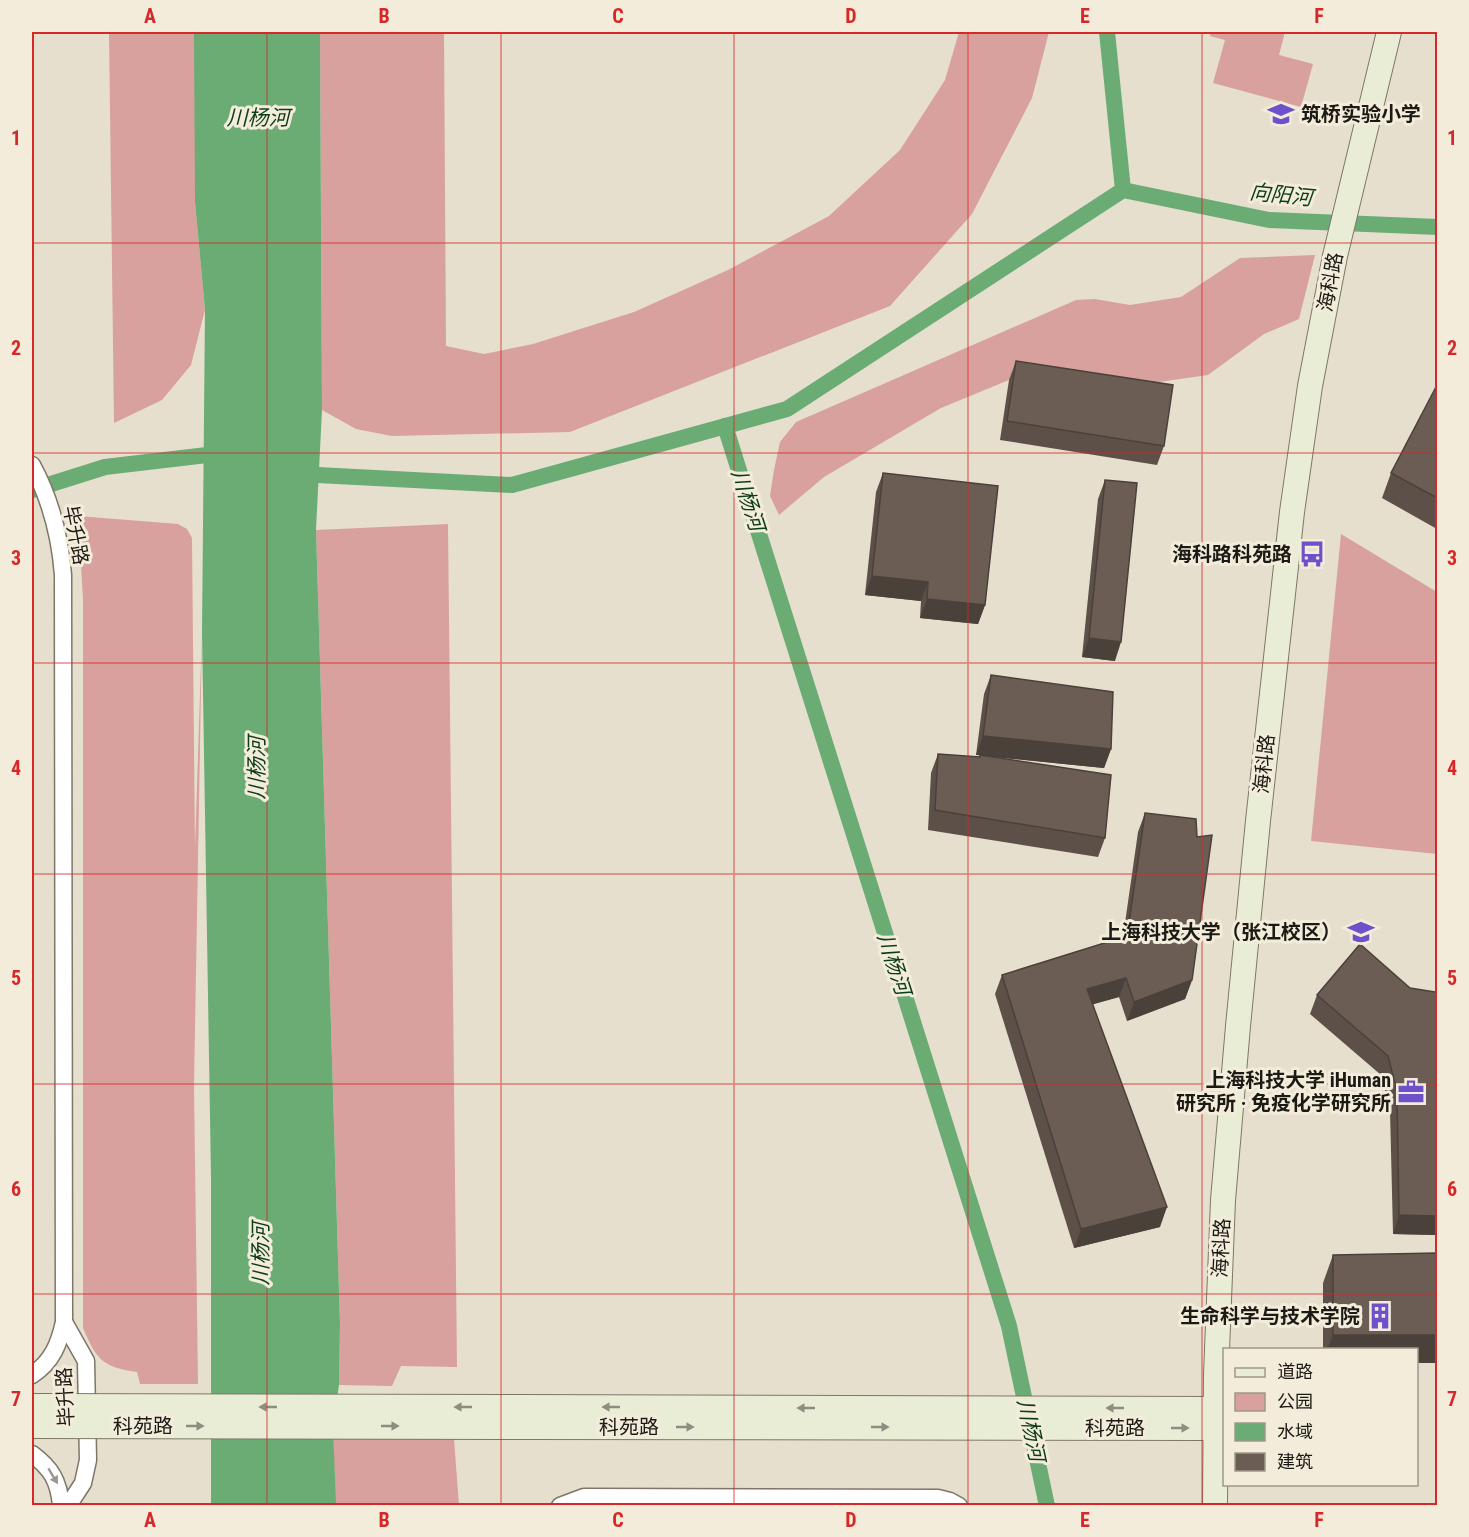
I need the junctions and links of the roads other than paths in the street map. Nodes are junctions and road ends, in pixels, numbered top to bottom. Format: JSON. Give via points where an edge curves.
{"nodes":[{"id":1,"x":1389,"y":32,"type":"edge"},
{"id":2,"x":1404,"y":32,"type":"edge"},
{"id":3,"x":1363,"y":165,"type":"junction"},
{"id":4,"x":1342,"y":256,"type":"junction"},
{"id":5,"x":32,"y":465,"type":"edge"},
{"id":6,"x":64,"y":1322,"type":"junction"},
{"id":7,"x":1231,"y":1348,"type":"edge"},
{"id":8,"x":32,"y":1375,"type":"edge"},
{"id":9,"x":32,"y":1406,"type":"edge"},
{"id":10,"x":521,"y":1417,"type":"junction"},
{"id":11,"x":1220,"y":1418,"type":"edge"},
{"id":12,"x":32,"y":1426,"type":"edge"},
{"id":13,"x":32,"y":1454,"type":"edge"},
{"id":14,"x":1229,"y":1486,"type":"edge"},
{"id":15,"x":61,"y":1506,"type":"edge"},
{"id":16,"x":68,"y":1506,"type":"edge"},
{"id":17,"x":560,"y":1506,"type":"edge"},
{"id":18,"x":959,"y":1506,"type":"edge"},
{"id":19,"x":1215,"y":1506,"type":"edge"},
{"id":20,"x":1229,"y":1506,"type":"edge"}],
"edges":[{"from":1,"to":3,"type":"street","name":"海科路"},
{"from":2,"to":3,"type":"street","name":"海科路"},
{"from":3,"to":4,"type":"street","name":"海科路"},
{"from":4,"to":7,"type":"street","name":"海科路","via":[[1308,497],[1272,823],[1238,1200]]},
{"from":4,"to":11,"type":"street","name":"海科路","via":[[1310,386],[1257,833],[1223,1200]]},
{"from":5,"to":6,"type":"street","name":"毕升路","via":[[53,514],[61,544],[63,575]]},
{"from":6,"to":8,"type":"street","via":[[50,1360]]},
{"from":6,"to":16,"type":"street","name":"毕升路","via":[[86,1361],[88,1460],[83,1483]]},
{"from":10,"to":9,"type":"street","name":"科苑路","one_way":true,"bridge":true},
{"from":10,"to":11,"type":"street","name":"科苑路"},
{"from":12,"to":10,"type":"street","name":"科苑路","one_way":true,"bridge":true},
{"from":11,"to":19,"type":"street","name":"海科路"},
{"from":13,"to":15,"type":"street","one_way":true,"via":[[53,1473]]},
{"from":14,"to":20,"type":"street"},
{"from":17,"to":18,"type":"street","via":[[570,1500],[596,1497],[938,1498]]}]}
